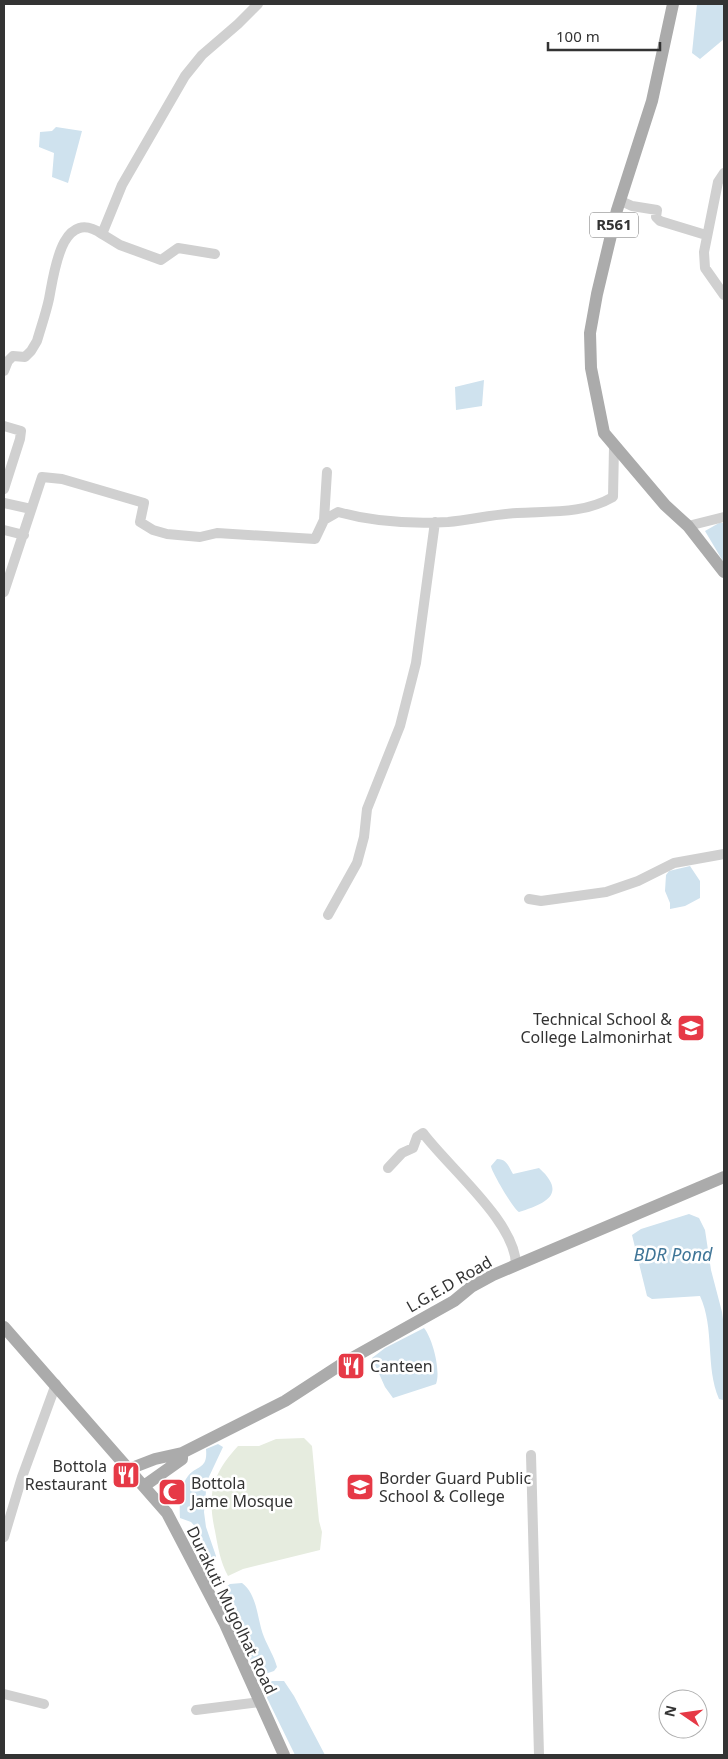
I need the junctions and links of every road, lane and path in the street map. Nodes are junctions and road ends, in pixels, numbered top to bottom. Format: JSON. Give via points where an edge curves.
{"nodes":[{"id":1,"x":258,"y":4,"type":"edge"},
{"id":2,"x":673,"y":4,"type":"edge"},
{"id":3,"x":724,"y":173,"type":"edge"},
{"id":4,"x":621,"y":201,"type":"junction"},
{"id":5,"x":102,"y":234,"type":"junction"},
{"id":6,"x":706,"y":235,"type":"junction"},
{"id":7,"x":215,"y":254,"type":"dead end"},
{"id":8,"x":724,"y":295,"type":"edge"},
{"id":9,"x":4,"y":371,"type":"edge"},
{"id":10,"x":4,"y":426,"type":"edge"},
{"id":11,"x":614,"y":447,"type":"junction"},
{"id":12,"x":327,"y":472,"type":"dead end"},
{"id":13,"x":4,"y":489,"type":"edge"},
{"id":14,"x":4,"y":502,"type":"edge"},
{"id":15,"x":31,"y":509,"type":"junction"},
{"id":16,"x":724,"y":517,"type":"edge"},
{"id":17,"x":324,"y":520,"type":"junction"},
{"id":18,"x":435,"y":522,"type":"junction"},
{"id":19,"x":688,"y":526,"type":"junction"},
{"id":20,"x":4,"y":530,"type":"edge"},
{"id":21,"x":24,"y":535,"type":"junction"},
{"id":22,"x":724,"y":572,"type":"edge"},
{"id":23,"x":4,"y":592,"type":"edge"},
{"id":24,"x":724,"y":854,"type":"edge"},
{"id":25,"x":529,"y":899,"type":"dead end"},
{"id":26,"x":328,"y":915,"type":"dead end"},
{"id":27,"x":388,"y":1168,"type":"dead end"},
{"id":28,"x":724,"y":1177,"type":"edge"},
{"id":29,"x":516,"y":1266,"type":"junction"},
{"id":30,"x":4,"y":1327,"type":"edge"},
{"id":31,"x":56,"y":1384,"type":"junction"},
{"id":32,"x":182,"y":1453,"type":"junction"},
{"id":33,"x":531,"y":1455,"type":"dead end"},
{"id":34,"x":129,"y":1469,"type":"junction"},
{"id":35,"x":144,"y":1486,"type":"junction"},
{"id":36,"x":4,"y":1537,"type":"edge"},
{"id":37,"x":4,"y":1694,"type":"edge"},
{"id":38,"x":260,"y":1702,"type":"junction"},
{"id":39,"x":44,"y":1704,"type":"dead end"},
{"id":40,"x":196,"y":1710,"type":"dead end"},
{"id":41,"x":284,"y":1755,"type":"edge"},
{"id":42,"x":540,"y":1755,"type":"edge"}],
"edges":[{"from":1,"to":5,"type":"street","via":[[202,55],[185,76],[122,185]]},
{"from":2,"to":4,"type":"main road","number":"R561","via":[[652,101]]},
{"from":3,"to":6,"type":"street","via":[[718,182]]},
{"from":4,"to":6,"type":"street","via":[[657,210],[656,217],[660,221]]},
{"from":4,"to":11,"type":"main road","number":"R561","via":[[590,334],[591,368],[604,433]]},
{"from":5,"to":7,"type":"street","via":[[120,245],[161,260],[178,248]]},
{"from":5,"to":9,"type":"street","via":[[83,227],[66,238],[37,341],[25,357],[13,356]]},
{"from":6,"to":8,"type":"street","via":[[706,268]]},
{"from":10,"to":13,"type":"street","via":[[21,431]]},
{"from":11,"to":18,"type":"street","via":[[613,497],[600,504],[564,512],[514,513]]},
{"from":11,"to":19,"type":"main road","number":"R561"},
{"from":12,"to":17,"type":"street"},
{"from":14,"to":15,"type":"street"},
{"from":15,"to":17,"type":"street","via":[[42,477],[62,479],[144,503],[140,522],[167,534],[200,537],[217,533],[315,539]]},
{"from":15,"to":21,"type":"street"},
{"from":16,"to":19,"type":"street"},
{"from":17,"to":18,"type":"street","via":[[338,512],[400,522]]},
{"from":18,"to":26,"type":"street","via":[[416,663],[400,726],[367,809],[357,863]]},
{"from":19,"to":22,"type":"main road","number":"R561"},
{"from":20,"to":21,"type":"street"},
{"from":21,"to":23,"type":"street","via":[[16,549]]},
{"from":24,"to":25,"type":"street","via":[[674,864],[606,892],[541,901]]},
{"from":27,"to":29,"type":"street","via":[[402,1153],[413,1148],[417,1137],[424,1133],[498,1220],[516,1258]]},
{"from":28,"to":29,"type":"main road","name":"L.G.E.D Road"},
{"from":29,"to":32,"type":"main road","name":"L.G.E.D Road","via":[[471,1287],[454,1301],[285,1400]]},
{"from":30,"to":31,"type":"main road","name":"Durakuti Mugolhat Road"},
{"from":31,"to":34,"type":"main road","name":"Durakuti Mugolhat Road"},
{"from":31,"to":36,"type":"street"},
{"from":32,"to":34,"type":"main road"},
{"from":32,"to":35,"type":"main road","via":[[182,1458]]},
{"from":33,"to":42,"type":"street"},
{"from":34,"to":35,"type":"main road","name":"Durakuti Mugolhat Road"},
{"from":35,"to":38,"type":"main road","name":"Durakuti Mugolhat Road","via":[[167,1513],[188,1550]]},
{"from":37,"to":39,"type":"street"},
{"from":38,"to":40,"type":"street"},
{"from":38,"to":41,"type":"main road","name":"Durakuti Mugolhat Road"}]}
